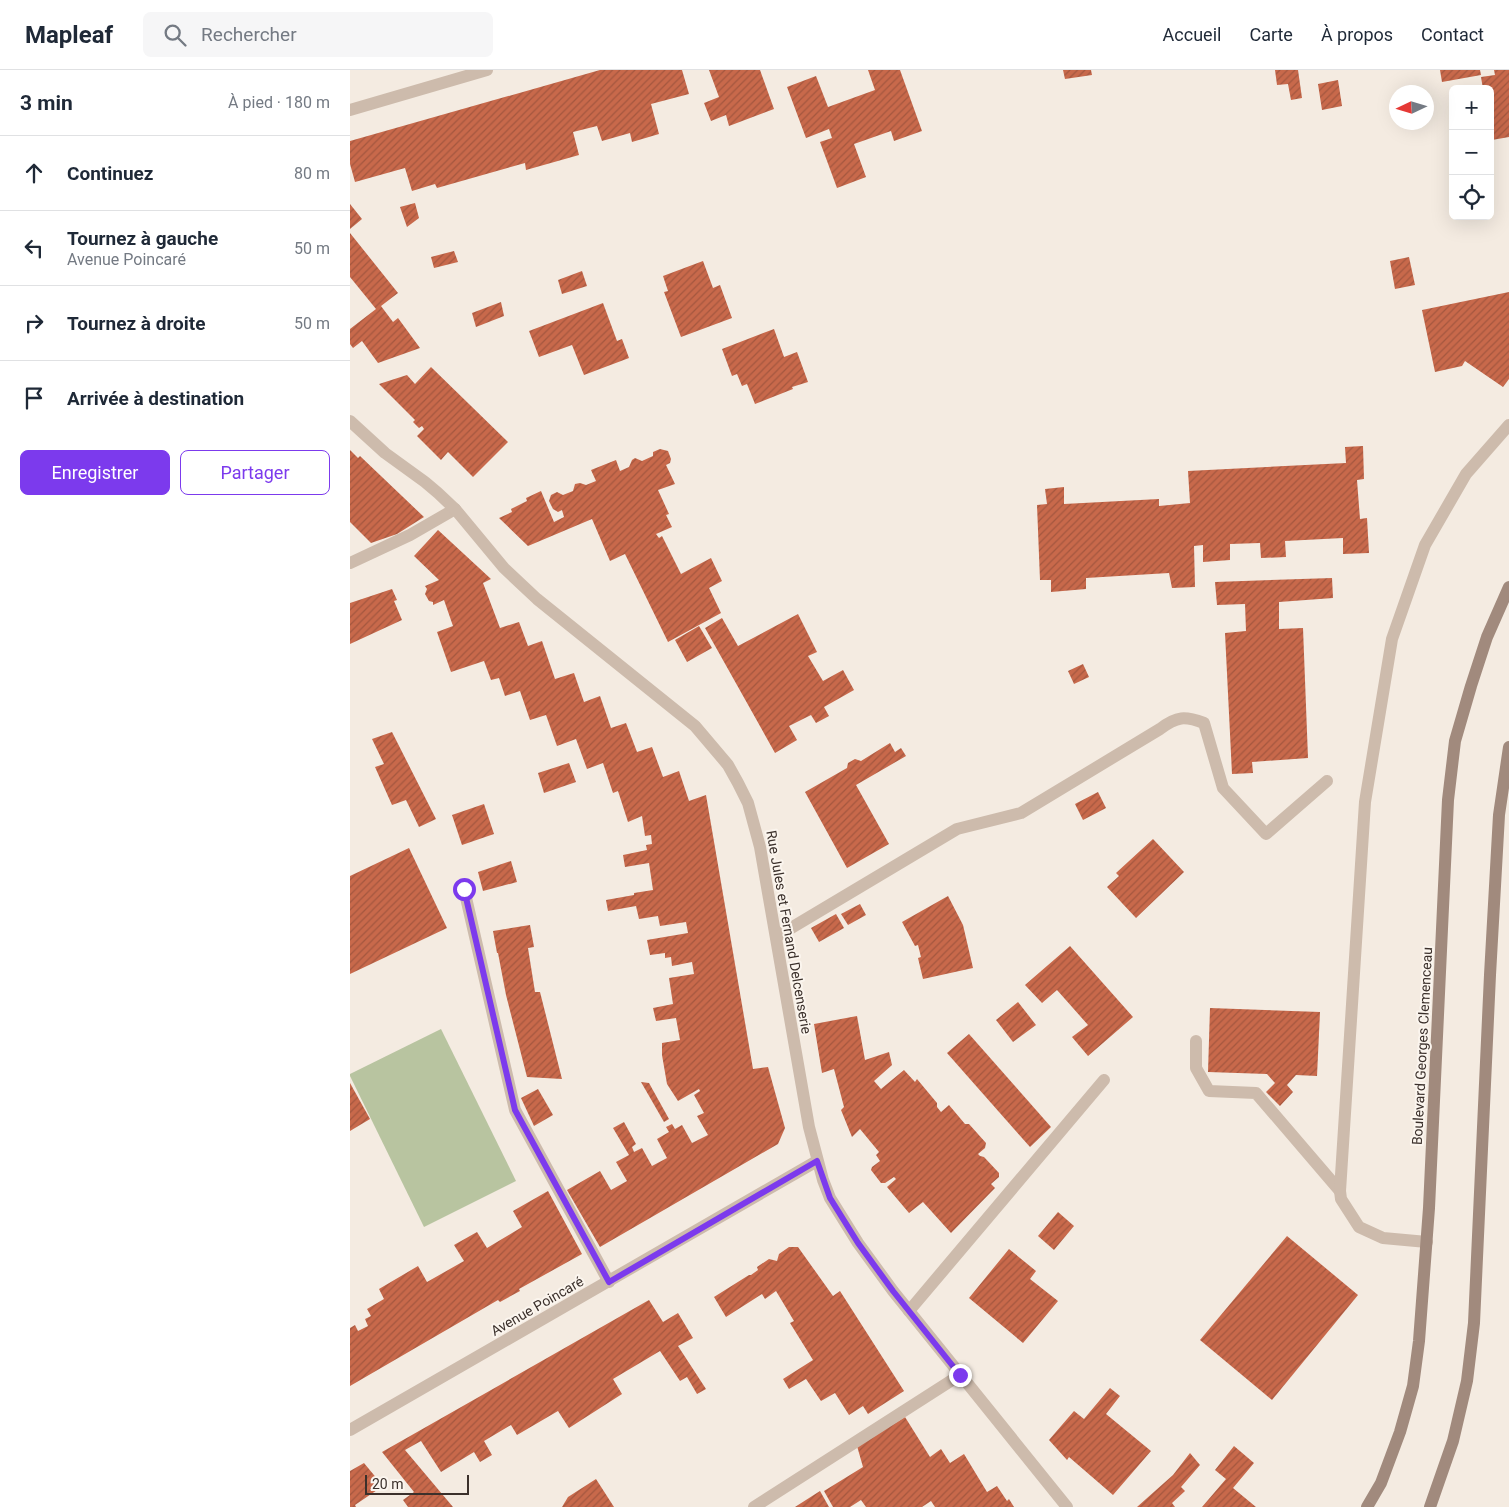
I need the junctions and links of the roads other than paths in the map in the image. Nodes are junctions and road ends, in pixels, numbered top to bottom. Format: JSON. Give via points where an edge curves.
{"nodes":[{"id":1,"x":486,"y":70,"type":"edge"},
{"id":2,"x":350,"y":110,"type":"edge"},
{"id":3,"x":350,"y":421,"type":"edge"},
{"id":4,"x":1509,"y":425,"type":"edge"},
{"id":5,"x":455,"y":509,"type":"junction"},
{"id":6,"x":350,"y":563,"type":"edge"},
{"id":7,"x":1509,"y":587,"type":"edge"},
{"id":8,"x":1509,"y":747,"type":"edge"},
{"id":9,"x":1327,"y":781,"type":"dead end"},
{"id":10,"x":464,"y":889,"type":"dead end"},
{"id":11,"x":776,"y":937,"type":"junction"},
{"id":12,"x":1196,"y":1041,"type":"dead end"},
{"id":13,"x":1104,"y":1080,"type":"dead end"},
{"id":14,"x":817,"y":1161,"type":"junction"},
{"id":15,"x":1340,"y":1191,"type":"junction"},
{"id":16,"x":1427,"y":1242,"type":"junction"},
{"id":17,"x":609,"y":1282,"type":"junction"},
{"id":18,"x":908,"y":1311,"type":"junction"},
{"id":19,"x":960,"y":1375,"type":"junction"},
{"id":20,"x":350,"y":1430,"type":"edge"},
{"id":21,"x":754,"y":1507,"type":"edge"},
{"id":22,"x":1067,"y":1507,"type":"edge"},
{"id":23,"x":1367,"y":1507,"type":"edge"},
{"id":24,"x":1430,"y":1507,"type":"edge"}],
"edges":[{"from":1,"to":2,"type":"street"},
{"from":3,"to":5,"type":"street","name":"Rue Jules et Fernand Delcenserie"},
{"from":4,"to":15,"type":"street","via":[[1466,474],[1425,545],[1392,638],[1365,802]]},
{"from":5,"to":6,"type":"street","via":[[410,535]]},
{"from":5,"to":11,"type":"street","name":"Rue Jules et Fernand Delcenserie","via":[[482,543],[537,599],[695,726],[728,765],[748,803]]},
{"from":7,"to":16,"type":"main road","name":"Boulevard Georges Clemenceau","via":[[1487,637],[1455,741],[1448,800]]},
{"from":8,"to":24,"type":"main road","via":[[1499,815],[1474,1323],[1467,1381],[1453,1441]]},
{"from":9,"to":11,"type":"street","via":[[1266,834],[1223,788],[1204,723],[1191,718],[1172,720],[1021,812],[957,829]]},
{"from":10,"to":17,"type":"street","via":[[515,1110]]},
{"from":11,"to":14,"type":"street","name":"Rue Jules et Fernand Delcenserie"},
{"from":12,"to":15,"type":"street","via":[[1196,1068],[1209,1091],[1256,1093]]},
{"from":13,"to":18,"type":"street"},
{"from":14,"to":17,"type":"street","name":"Avenue Poincaré"},
{"from":14,"to":18,"type":"street","name":"Rue Jules et Fernand Delcenserie","via":[[830,1198]]},
{"from":15,"to":16,"type":"street","via":[[1341,1199],[1359,1227],[1383,1238]]},
{"from":16,"to":23,"type":"main road","name":"Boulevard Georges Clemenceau","via":[[1413,1386],[1381,1483]]},
{"from":17,"to":20,"type":"street","name":"Avenue Poincaré"},
{"from":18,"to":19,"type":"street","name":"Rue Jules et Fernand Delcenserie"},
{"from":19,"to":21,"type":"street"},
{"from":19,"to":22,"type":"street","name":"Rue Jules et Fernand Delcenserie"}]}
